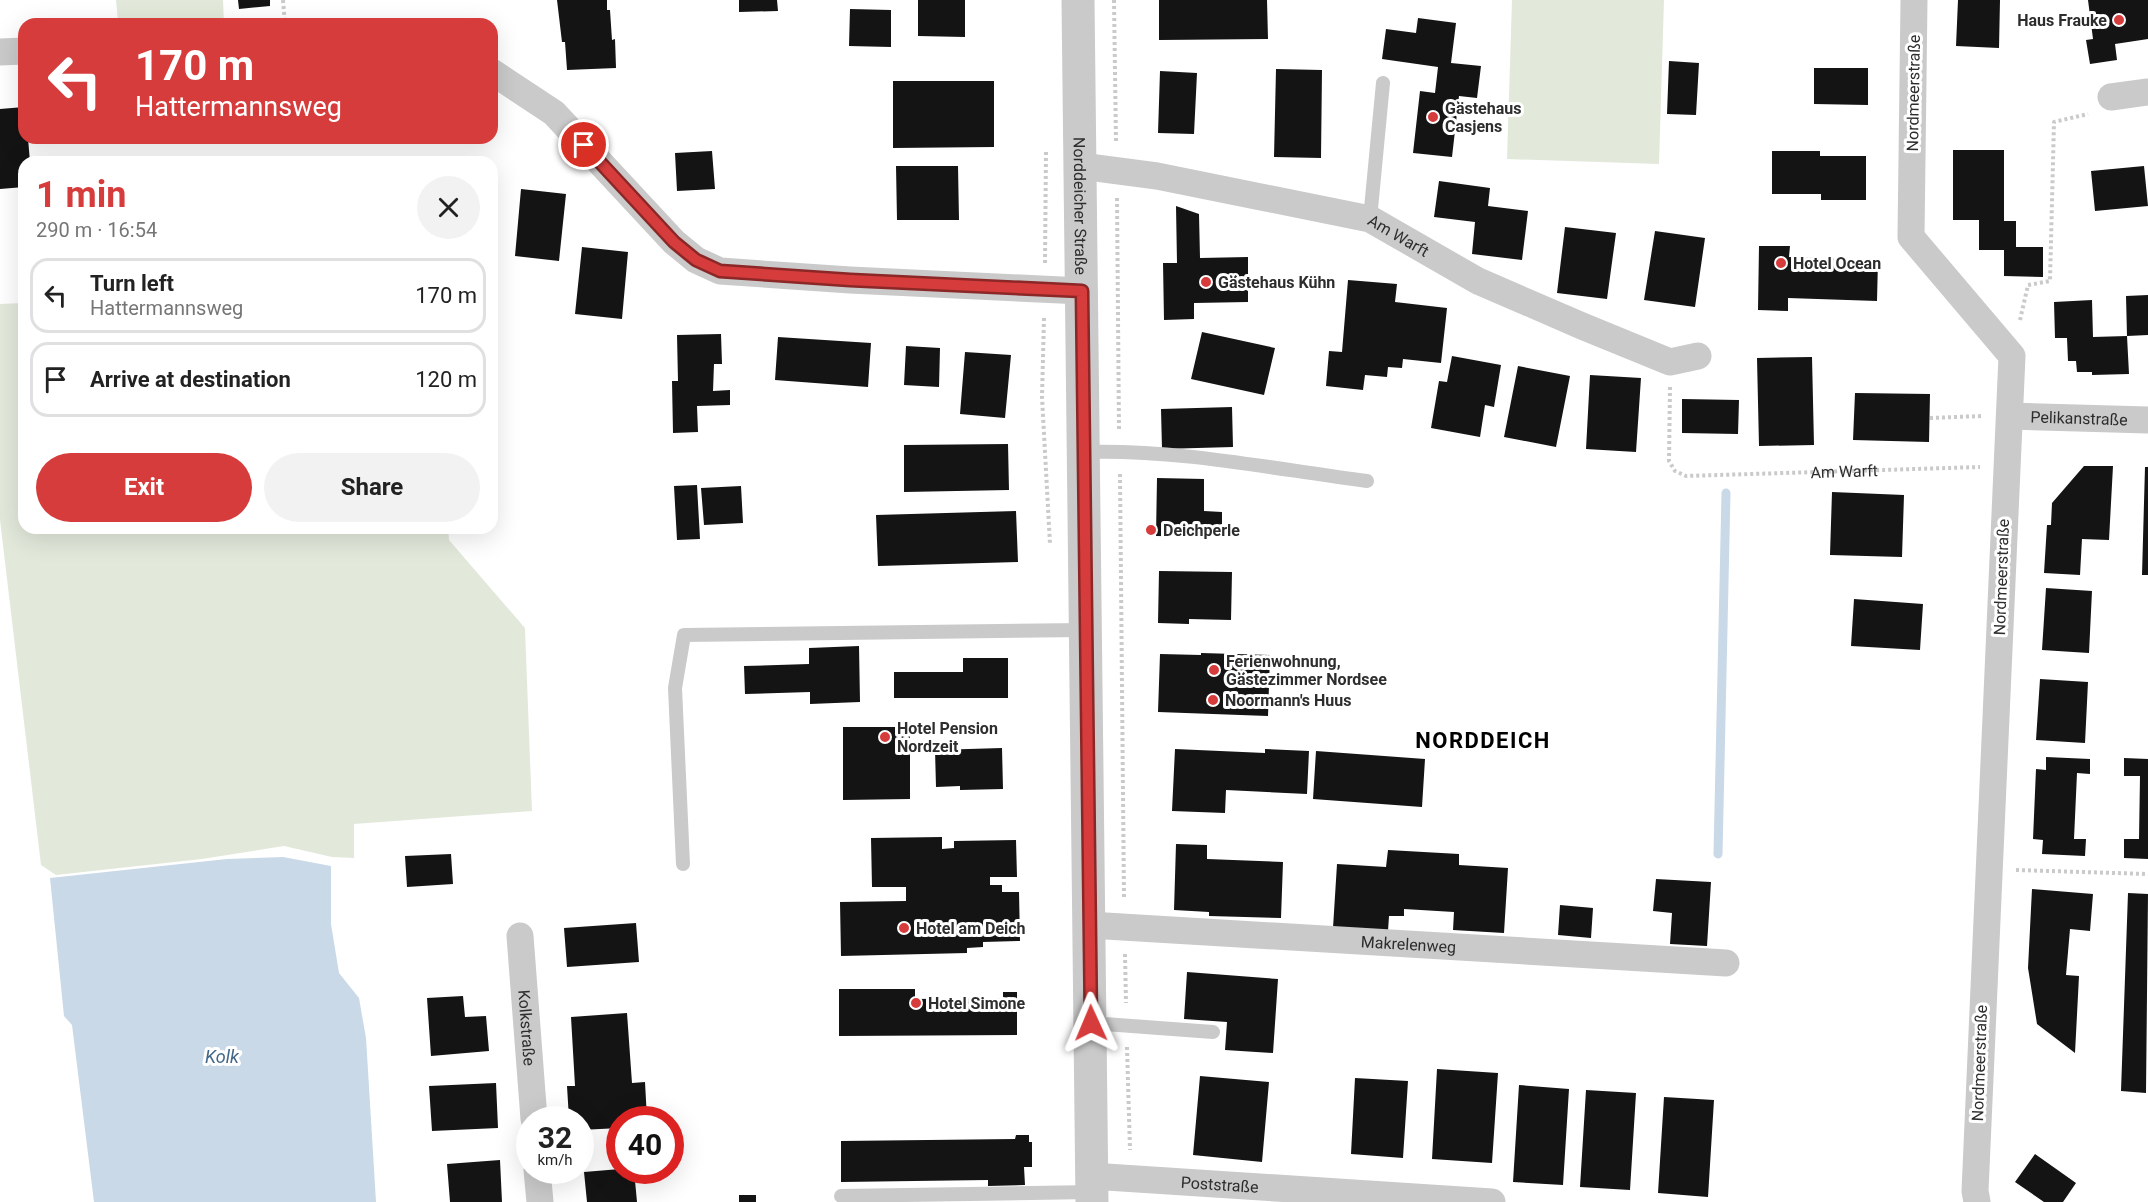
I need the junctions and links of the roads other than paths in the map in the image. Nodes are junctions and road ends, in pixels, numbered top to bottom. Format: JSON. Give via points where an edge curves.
{"nodes":[{"id":1,"x":1078,"y":0,"type":"edge"},
{"id":2,"x":1914,"y":0,"type":"edge"},
{"id":3,"x":18,"y":51,"type":"edge"},
{"id":4,"x":0,"y":52,"type":"edge"},
{"id":5,"x":498,"y":76,"type":"edge"},
{"id":6,"x":1383,"y":83,"type":"dead end"},
{"id":7,"x":2148,"y":92,"type":"edge"},
{"id":8,"x":2111,"y":97,"type":"road end"},
{"id":9,"x":1081,"y":166,"type":"junction"},
{"id":10,"x":1370,"y":219,"type":"junction"},
{"id":11,"x":1082,"y":291,"type":"junction"},
{"id":12,"x":1698,"y":356,"type":"dead end"},
{"id":13,"x":2010,"y":416,"type":"junction"},
{"id":14,"x":2148,"y":420,"type":"edge"},
{"id":15,"x":1084,"y":452,"type":"junction"},
{"id":16,"x":1367,"y":481,"type":"dead end"},
{"id":17,"x":1087,"y":630,"type":"junction"},
{"id":18,"x":683,"y":864,"type":"dead end"},
{"id":19,"x":1089,"y":926,"type":"junction"},
{"id":20,"x":520,"y":936,"type":"dead end"},
{"id":21,"x":1726,"y":963,"type":"dead end"},
{"id":22,"x":1091,"y":1023,"type":"junction"},
{"id":23,"x":1213,"y":1032,"type":"dead end"},
{"id":24,"x":533,"y":1106,"type":"edge"},
{"id":25,"x":538,"y":1184,"type":"edge"},
{"id":26,"x":1092,"y":1190,"type":"edge"},
{"id":27,"x":841,"y":1196,"type":"dead end"},
{"id":28,"x":1976,"y":1197,"type":"edge"},
{"id":29,"x":540,"y":1202,"type":"edge"},
{"id":30,"x":1492,"y":1202,"type":"edge"}],
"edges":[{"from":1,"to":9,"type":"street","name":"Norddeicher Straße"},
{"from":2,"to":13,"type":"street","name":"Nordmeerstraße","via":[[1911,237],[2012,356]]},
{"from":3,"to":4,"type":"street"},
{"from":5,"to":11,"type":"street","via":[[554,113],[674,242],[696,260],[720,271]]},
{"from":6,"to":10,"type":"lane"},
{"from":7,"to":8,"type":"street"},
{"from":9,"to":10,"type":"street","name":"Am Warft","via":[[1157,176]]},
{"from":9,"to":11,"type":"street","name":"Norddeicher Straße"},
{"from":10,"to":12,"type":"street","name":"Am Warft","via":[[1478,281],[1670,362]]},
{"from":11,"to":15,"type":"street","name":"Norddeicher Straße"},
{"from":13,"to":14,"type":"street","name":"Pelikanstraße"},
{"from":13,"to":28,"type":"street","name":"Nordmeerstraße"},
{"from":15,"to":16,"type":"lane","via":[[1190,457]]},
{"from":15,"to":17,"type":"street","name":"Norddeicher Straße"},
{"from":17,"to":18,"type":"lane","via":[[684,635],[675,688]]},
{"from":17,"to":19,"type":"street","name":"Norddeicher Straße"},
{"from":19,"to":21,"type":"street","name":"Makrelenweg"},
{"from":19,"to":22,"type":"street","name":"Norddeicher Straße"},
{"from":20,"to":24,"type":"street","name":"Kolkstraße"},
{"from":22,"to":23,"type":"lane"},
{"from":22,"to":26,"type":"street","name":"Norddeicher Straße"},
{"from":25,"to":29,"type":"street"},
{"from":26,"to":27,"type":"lane"},
{"from":26,"to":30,"type":"street","name":"Poststraße","via":[[1131,1179]]}]}
